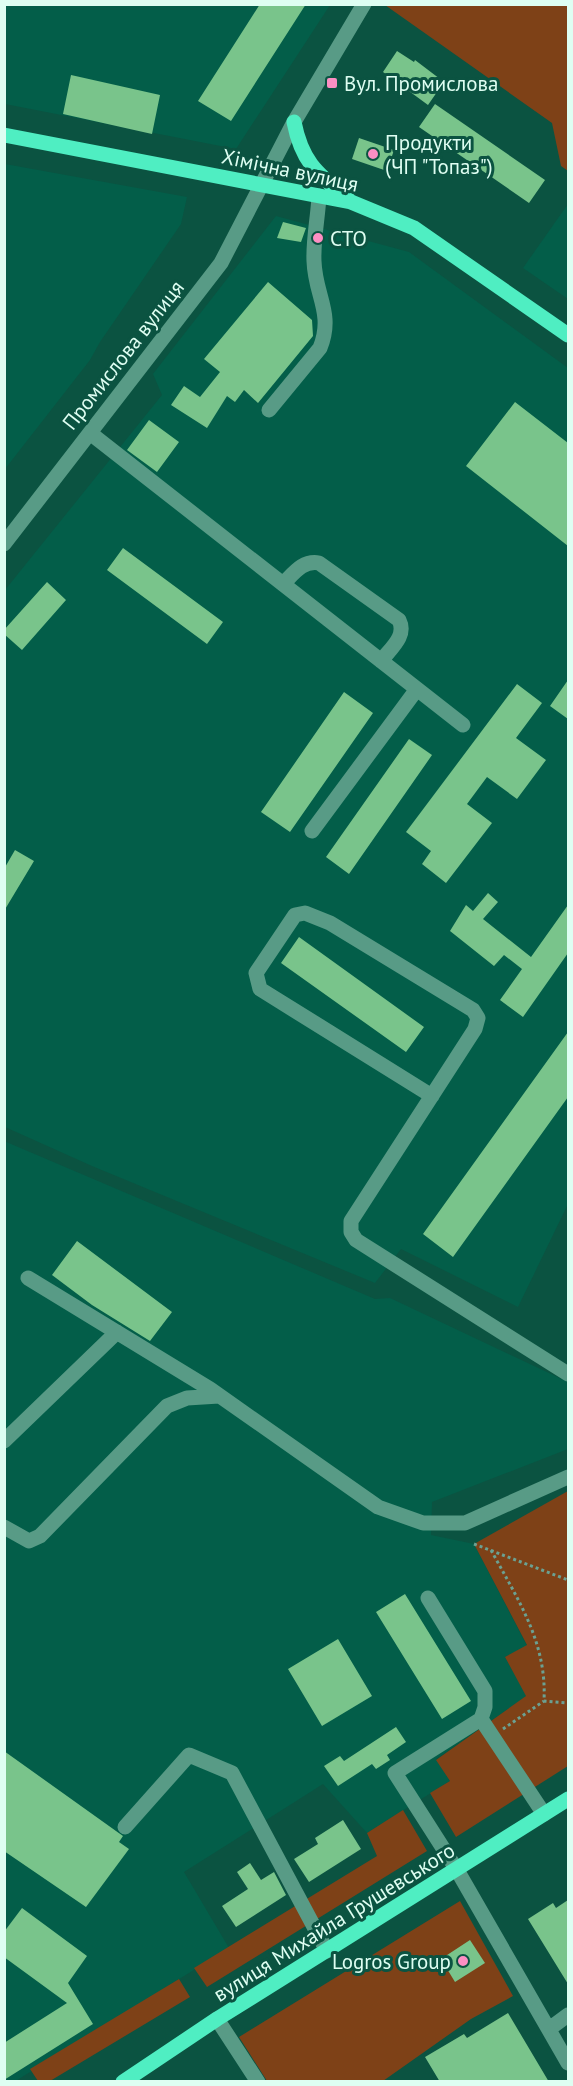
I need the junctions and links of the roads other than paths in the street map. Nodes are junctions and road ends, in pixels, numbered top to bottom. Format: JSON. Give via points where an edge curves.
{"nodes":[{"id":1,"x":364,"y":4,"type":"edge"},
{"id":2,"x":294,"y":122,"type":"junction"},
{"id":3,"x":4,"y":135,"type":"edge"},
{"id":4,"x":263,"y":185,"type":"junction"},
{"id":5,"x":320,"y":196,"type":"junction"},
{"id":6,"x":351,"y":202,"type":"junction"},
{"id":7,"x":568,"y":334,"type":"edge"},
{"id":8,"x":269,"y":410,"type":"dead end"},
{"id":9,"x":90,"y":433,"type":"junction"},
{"id":10,"x":4,"y":543,"type":"edge"},
{"id":11,"x":283,"y":584,"type":"junction"},
{"id":12,"x":381,"y":661,"type":"junction"},
{"id":13,"x":417,"y":689,"type":"junction"},
{"id":14,"x":463,"y":725,"type":"dead end"},
{"id":15,"x":312,"y":831,"type":"dead end"},
{"id":16,"x":432,"y":1096,"type":"junction"},
{"id":17,"x":28,"y":1278,"type":"dead end"},
{"id":18,"x":117,"y":1332,"type":"junction"},
{"id":19,"x":568,"y":1374,"type":"edge"},
{"id":20,"x":219,"y":1396,"type":"junction"},
{"id":21,"x":4,"y":1441,"type":"edge"},
{"id":22,"x":568,"y":1477,"type":"edge"},
{"id":23,"x":4,"y":1527,"type":"edge"},
{"id":24,"x":428,"y":1598,"type":"dead end"},
{"id":25,"x":481,"y":1719,"type":"junction"},
{"id":26,"x":568,"y":1799,"type":"edge"},
{"id":27,"x":544,"y":1814,"type":"junction"},
{"id":28,"x":125,"y":1827,"type":"dead end"},
{"id":29,"x":457,"y":1870,"type":"junction"},
{"id":30,"x":327,"y":1951,"type":"junction"},
{"id":31,"x":568,"y":2015,"type":"edge"},
{"id":32,"x":217,"y":2019,"type":"junction"},
{"id":33,"x":549,"y":2029,"type":"junction"},
{"id":34,"x":568,"y":2063,"type":"edge"},
{"id":35,"x":123,"y":2082,"type":"edge"},
{"id":36,"x":258,"y":2082,"type":"edge"}],
"edges":[{"from":1,"to":2,"type":"street","name":"Промислова вулиця"},
{"from":2,"to":4,"type":"street","name":"Промислова вулиця"},
{"from":2,"to":6,"type":"main road","via":[[306,160]]},
{"from":3,"to":4,"type":"main road","name":"Хімічна вулиця"},
{"from":4,"to":5,"type":"main road","name":"Хімічна вулиця"},
{"from":4,"to":9,"type":"street","name":"Промислова вулиця","via":[[221,263]]},
{"from":5,"to":6,"type":"main road","name":"Хімічна вулиця"},
{"from":5,"to":8,"type":"street","via":[[314,263],[327,322],[325,337]]},
{"from":6,"to":7,"type":"main road","name":"Хімічна вулиця","via":[[414,228]]},
{"from":9,"to":10,"type":"street","name":"Промислова вулиця"},
{"from":9,"to":11,"type":"street"},
{"from":11,"to":12,"type":"street"},
{"from":11,"to":12,"type":"street","via":[[303,565],[310,561],[319,563],[399,620],[401,635]]},
{"from":12,"to":13,"type":"street"},
{"from":13,"to":14,"type":"street"},
{"from":13,"to":15,"type":"street"},
{"from":16,"to":16,"type":"street","via":[[260,989],[256,973],[295,915],[305,913],[330,923],[473,1010],[478,1018],[475,1029]]},
{"from":16,"to":19,"type":"street","via":[[351,1221],[351,1232],[356,1240]]},
{"from":17,"to":18,"type":"street"},
{"from":18,"to":20,"type":"street"},
{"from":18,"to":21,"type":"street"},
{"from":20,"to":22,"type":"street","via":[[378,1507],[423,1522],[465,1523]]},
{"from":20,"to":23,"type":"street","via":[[187,1398],[166,1406],[40,1536],[29,1541]]},
{"from":24,"to":25,"type":"street","via":[[485,1691]]},
{"from":25,"to":27,"type":"street"},
{"from":25,"to":29,"type":"street","via":[[395,1773]]},
{"from":26,"to":27,"type":"main road","name":"вулиця Михайла Грушевського"},
{"from":27,"to":29,"type":"main road","name":"вулиця Михайла Грушевського"},
{"from":28,"to":30,"type":"street","via":[[189,1755],[232,1773]]},
{"from":29,"to":30,"type":"main road","name":"вулиця Михайла Грушевського"},
{"from":29,"to":33,"type":"street"},
{"from":30,"to":32,"type":"main road","name":"вулиця Михайла Грушевського"},
{"from":31,"to":33,"type":"street"},
{"from":32,"to":35,"type":"main road","name":"вулиця Михайла Грушевського"},
{"from":32,"to":36,"type":"street"},
{"from":33,"to":34,"type":"street"}]}
